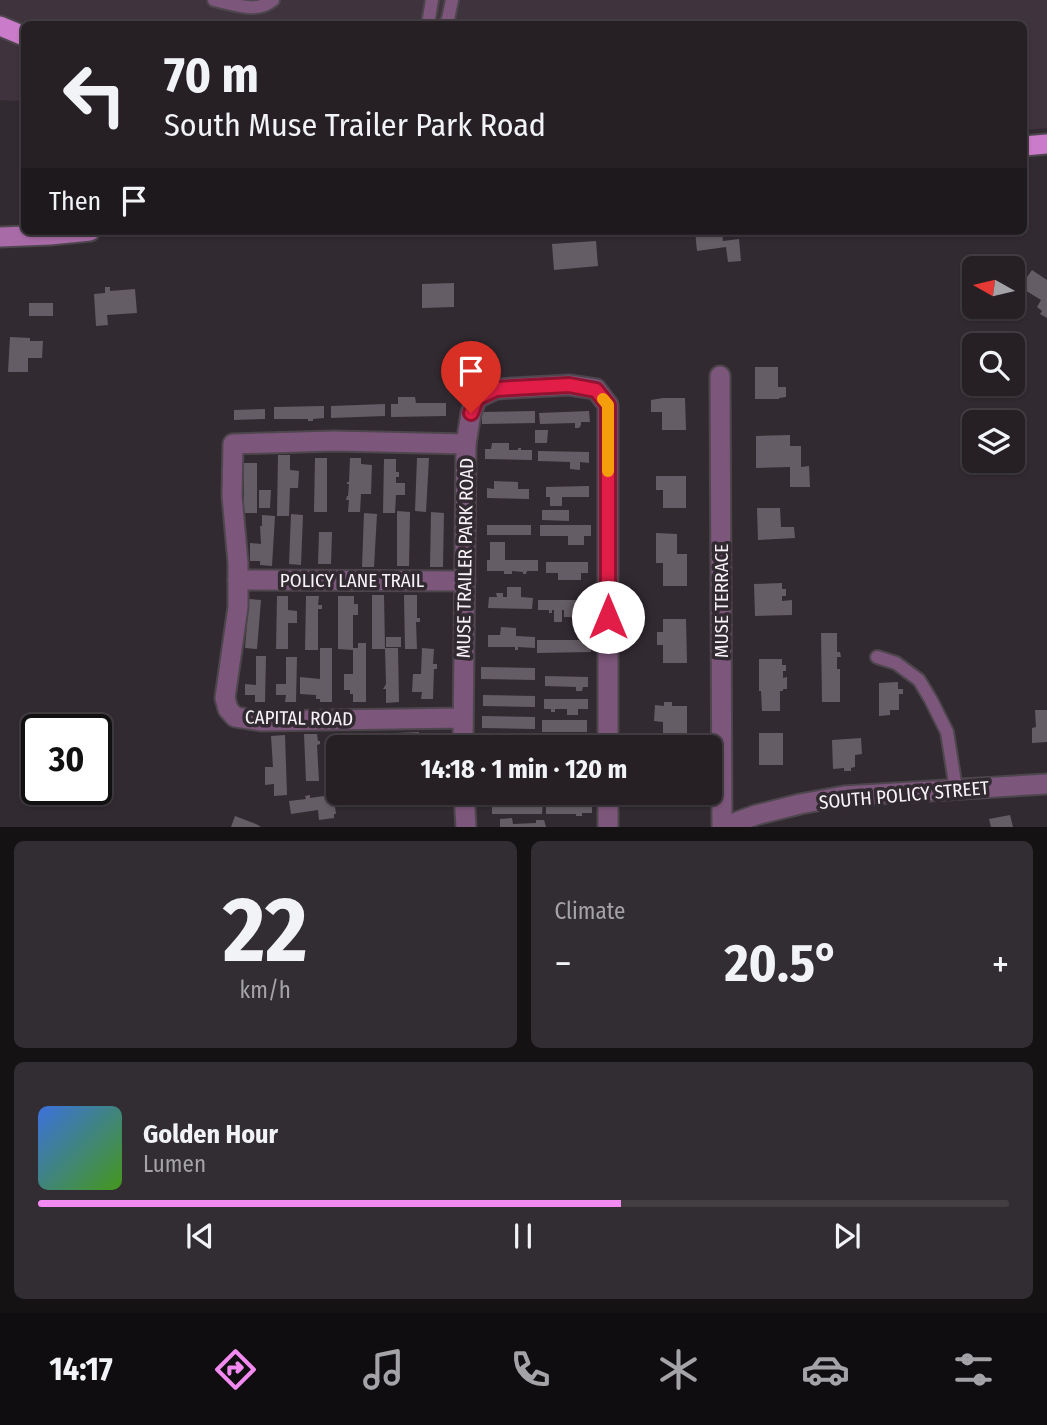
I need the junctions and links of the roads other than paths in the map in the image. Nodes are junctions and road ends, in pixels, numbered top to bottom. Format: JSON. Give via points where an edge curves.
{"nodes":[{"id":1,"x":214,"y":0,"type":"edge"},
{"id":2,"x":273,"y":0,"type":"edge"},
{"id":3,"x":432,"y":0,"type":"edge"},
{"id":4,"x":453,"y":0,"type":"edge"},
{"id":5,"x":428,"y":21,"type":"edge"},
{"id":6,"x":447,"y":21,"type":"edge"},
{"id":7,"x":0,"y":26,"type":"edge"},
{"id":8,"x":21,"y":35,"type":"edge"},
{"id":9,"x":1047,"y":144,"type":"edge"},
{"id":10,"x":1027,"y":146,"type":"edge"},
{"id":11,"x":30,"y":235,"type":"edge"},
{"id":12,"x":0,"y":237,"type":"edge"},
{"id":13,"x":720,"y":376,"type":"dead end"},
{"id":14,"x":466,"y":444,"type":"junction"},
{"id":15,"x":239,"y":580,"type":"junction"},
{"id":16,"x":465,"y":581,"type":"junction"},
{"id":17,"x":877,"y":657,"type":"dead end"},
{"id":18,"x":462,"y":718,"type":"junction"},
{"id":19,"x":463,"y":735,"type":"edge"},
{"id":20,"x":608,"y":735,"type":"edge"},
{"id":21,"x":1047,"y":784,"type":"edge"},
{"id":22,"x":956,"y":789,"type":"junction"},
{"id":23,"x":465,"y":805,"type":"edge"},
{"id":24,"x":608,"y":805,"type":"edge"},
{"id":25,"x":466,"y":827,"type":"edge"},
{"id":26,"x":608,"y":827,"type":"edge"},
{"id":27,"x":723,"y":827,"type":"edge"}],
"edges":[{"from":1,"to":2,"type":"lane","via":[[257,8]]},
{"from":3,"to":5,"type":"lane"},
{"from":4,"to":6,"type":"lane"},
{"from":7,"to":8,"type":"main road"},
{"from":9,"to":10,"type":"main road"},
{"from":11,"to":12,"type":"main road"},
{"from":13,"to":27,"type":"street","name":"MUSE TERRACE"},
{"from":14,"to":15,"type":"street","name":"MUSE TRAILER PARK ROAD","via":[[233,444]]},
{"from":14,"to":16,"type":"street","name":"MUSE TRAILER PARK ROAD"},
{"from":14,"to":20,"type":"street","via":[[477,398],[496,389],[569,385],[596,390],[608,405]]},
{"from":15,"to":16,"type":"street","name":"POLICY LANE TRAIL"},
{"from":15,"to":18,"type":"street","name":"CAPITAL ROAD","via":[[225,698],[235,717],[261,721]]},
{"from":16,"to":18,"type":"street","name":"MUSE TRAILER PARK ROAD"},
{"from":17,"to":22,"type":"lane","via":[[897,663],[919,680],[931,700],[947,732]]},
{"from":18,"to":19,"type":"street","name":"MUSE TRAILER PARK ROAD"},
{"from":21,"to":22,"type":"street","name":"SOUTH POLICY STREET"},
{"from":22,"to":27,"type":"street","name":"SOUTH POLICY STREET","via":[[844,796]]},
{"from":23,"to":25,"type":"street"},
{"from":24,"to":26,"type":"street"}]}
